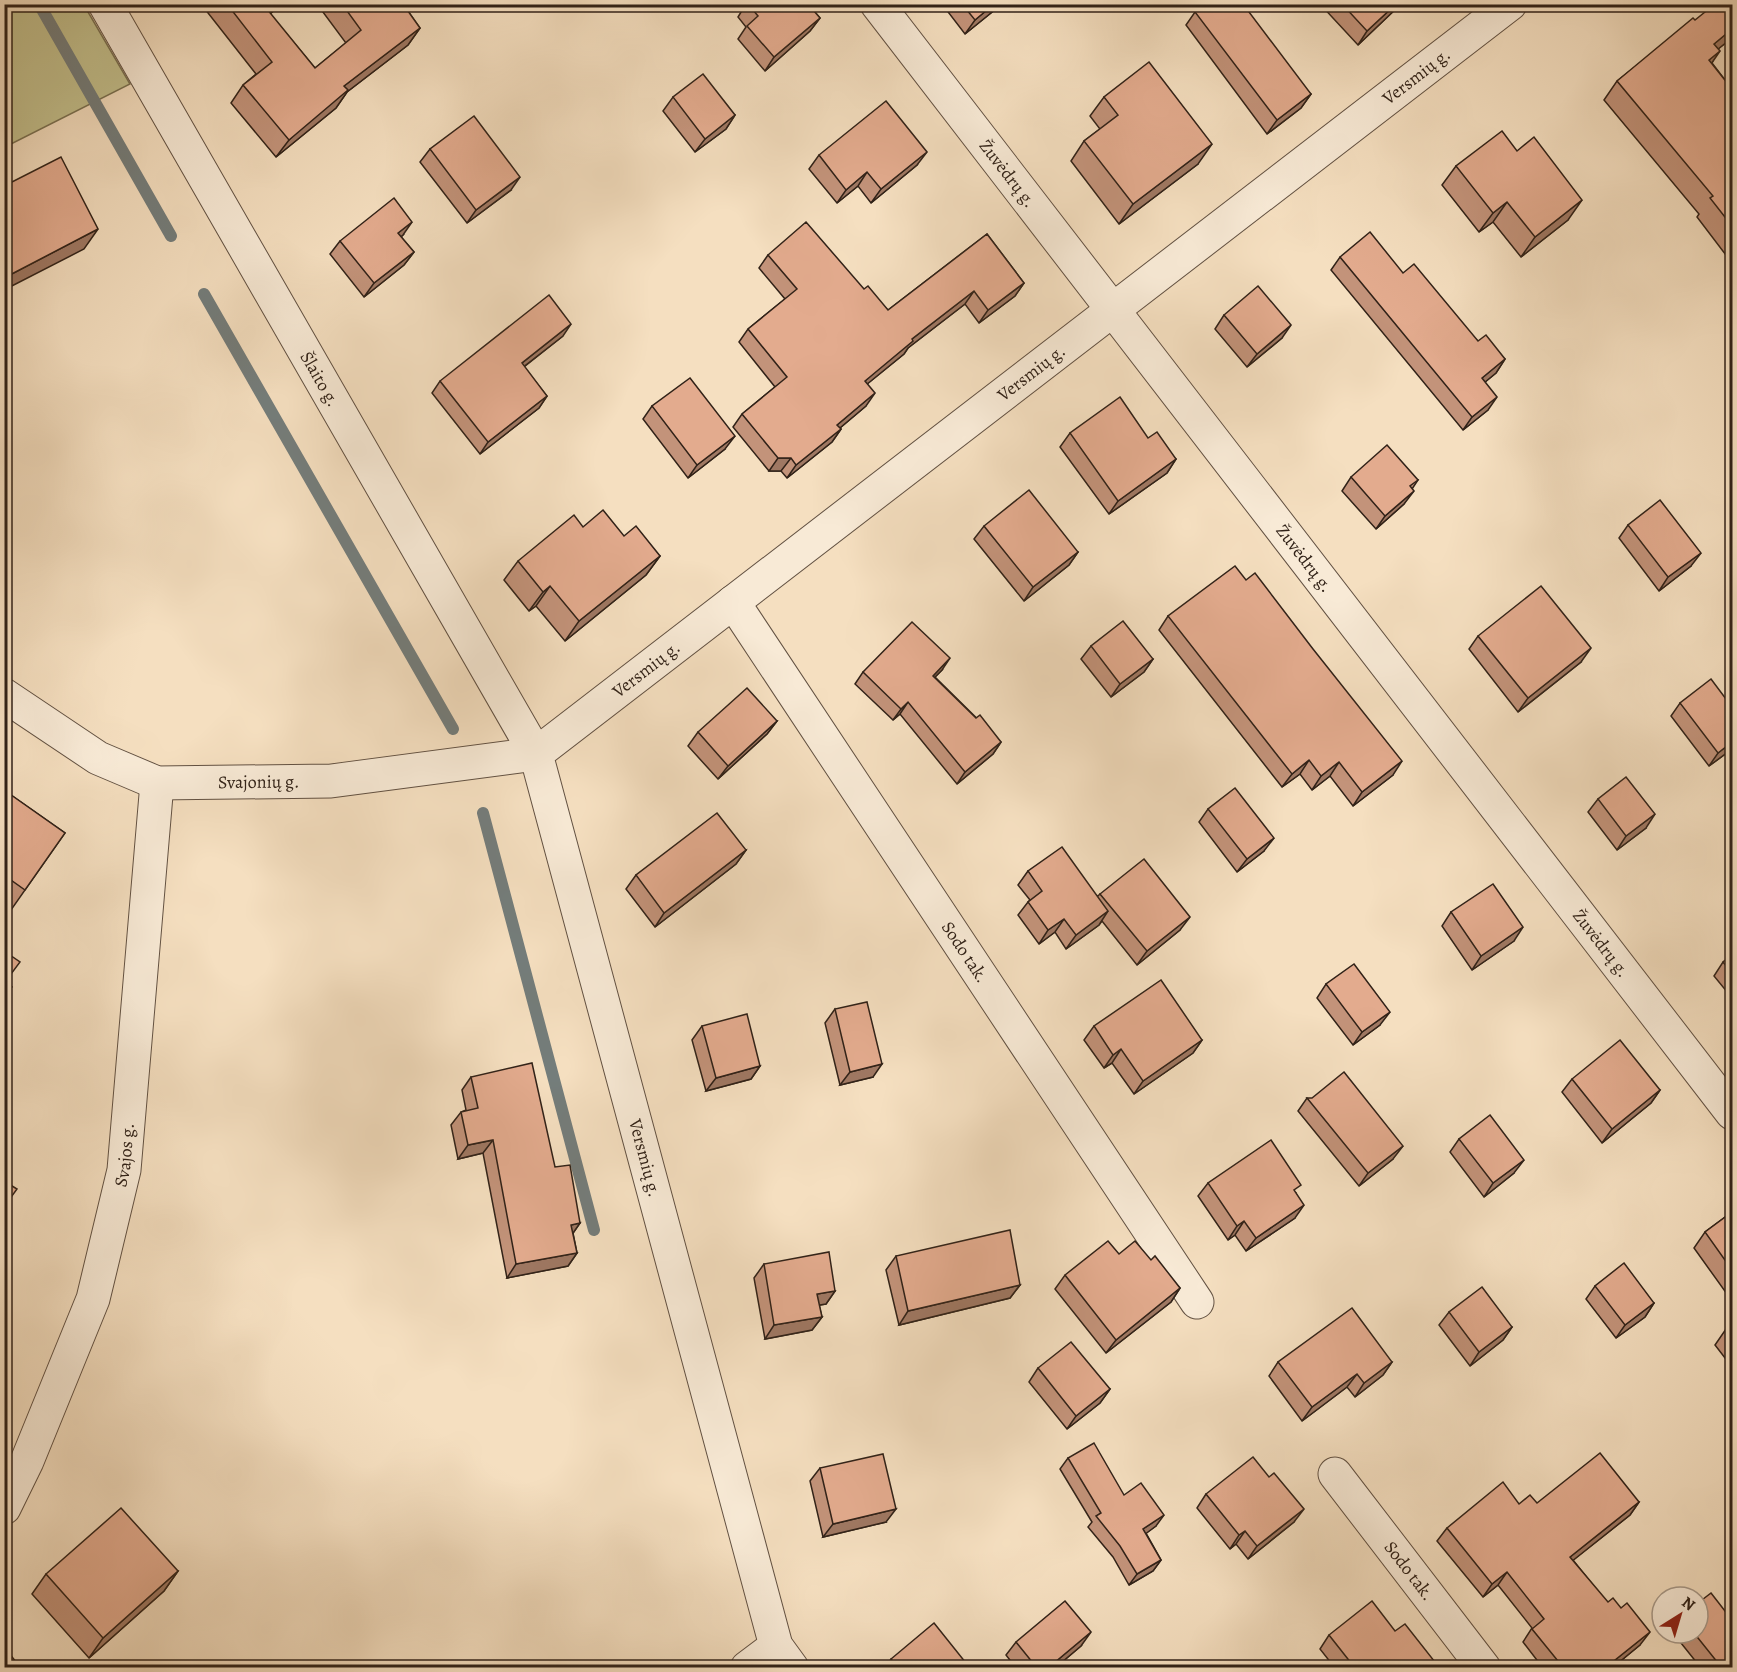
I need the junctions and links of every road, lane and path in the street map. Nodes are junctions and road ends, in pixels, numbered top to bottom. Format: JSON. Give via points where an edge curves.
{"nodes":[{"id":1,"x":105,"y":4,"type":"edge"},
{"id":2,"x":878,"y":4,"type":"edge"},
{"id":3,"x":1510,"y":4,"type":"edge"},
{"id":4,"x":1114,"y":310,"type":"junction"},
{"id":5,"x":733,"y":602,"type":"junction"},
{"id":6,"x":4,"y":694,"type":"edge"},
{"id":7,"x":536,"y":754,"type":"junction"},
{"id":8,"x":158,"y":783,"type":"junction"},
{"id":9,"x":1732,"y":1113,"type":"edge"},
{"id":10,"x":1197,"y":1302,"type":"dead end"},
{"id":11,"x":1335,"y":1474,"type":"dead end"},
{"id":12,"x":4,"y":1508,"type":"edge"},
{"id":13,"x":784,"y":1657,"type":"edge"},
{"id":14,"x":747,"y":1668,"type":"edge"},
{"id":15,"x":1484,"y":1668,"type":"edge"}],
"edges":[{"from":1,"to":7,"type":"street","name":"Šlaito g."},
{"from":2,"to":4,"type":"street","name":"Žuvėdrų g."},
{"from":3,"to":4,"type":"street","name":"Versmių g."},
{"from":4,"to":5,"type":"street","name":"Versmių g."},
{"from":4,"to":9,"type":"street","name":"Žuvėdrų g."},
{"from":5,"to":7,"type":"street","name":"Versmių g."},
{"from":5,"to":10,"type":"street","name":"Sodo tak."},
{"from":6,"to":8,"type":"street","name":"Svajonių g.","via":[[98,758]]},
{"from":7,"to":8,"type":"street","name":"Svajonių g.","via":[[332,781]]},
{"from":7,"to":13,"type":"street","name":"Versmių g."},
{"from":8,"to":12,"type":"street","name":"Svajos g.","via":[[124,1170],[93,1299]]},
{"from":11,"to":15,"type":"street","name":"Sodo tak."},
{"from":13,"to":14,"type":"street"}]}
